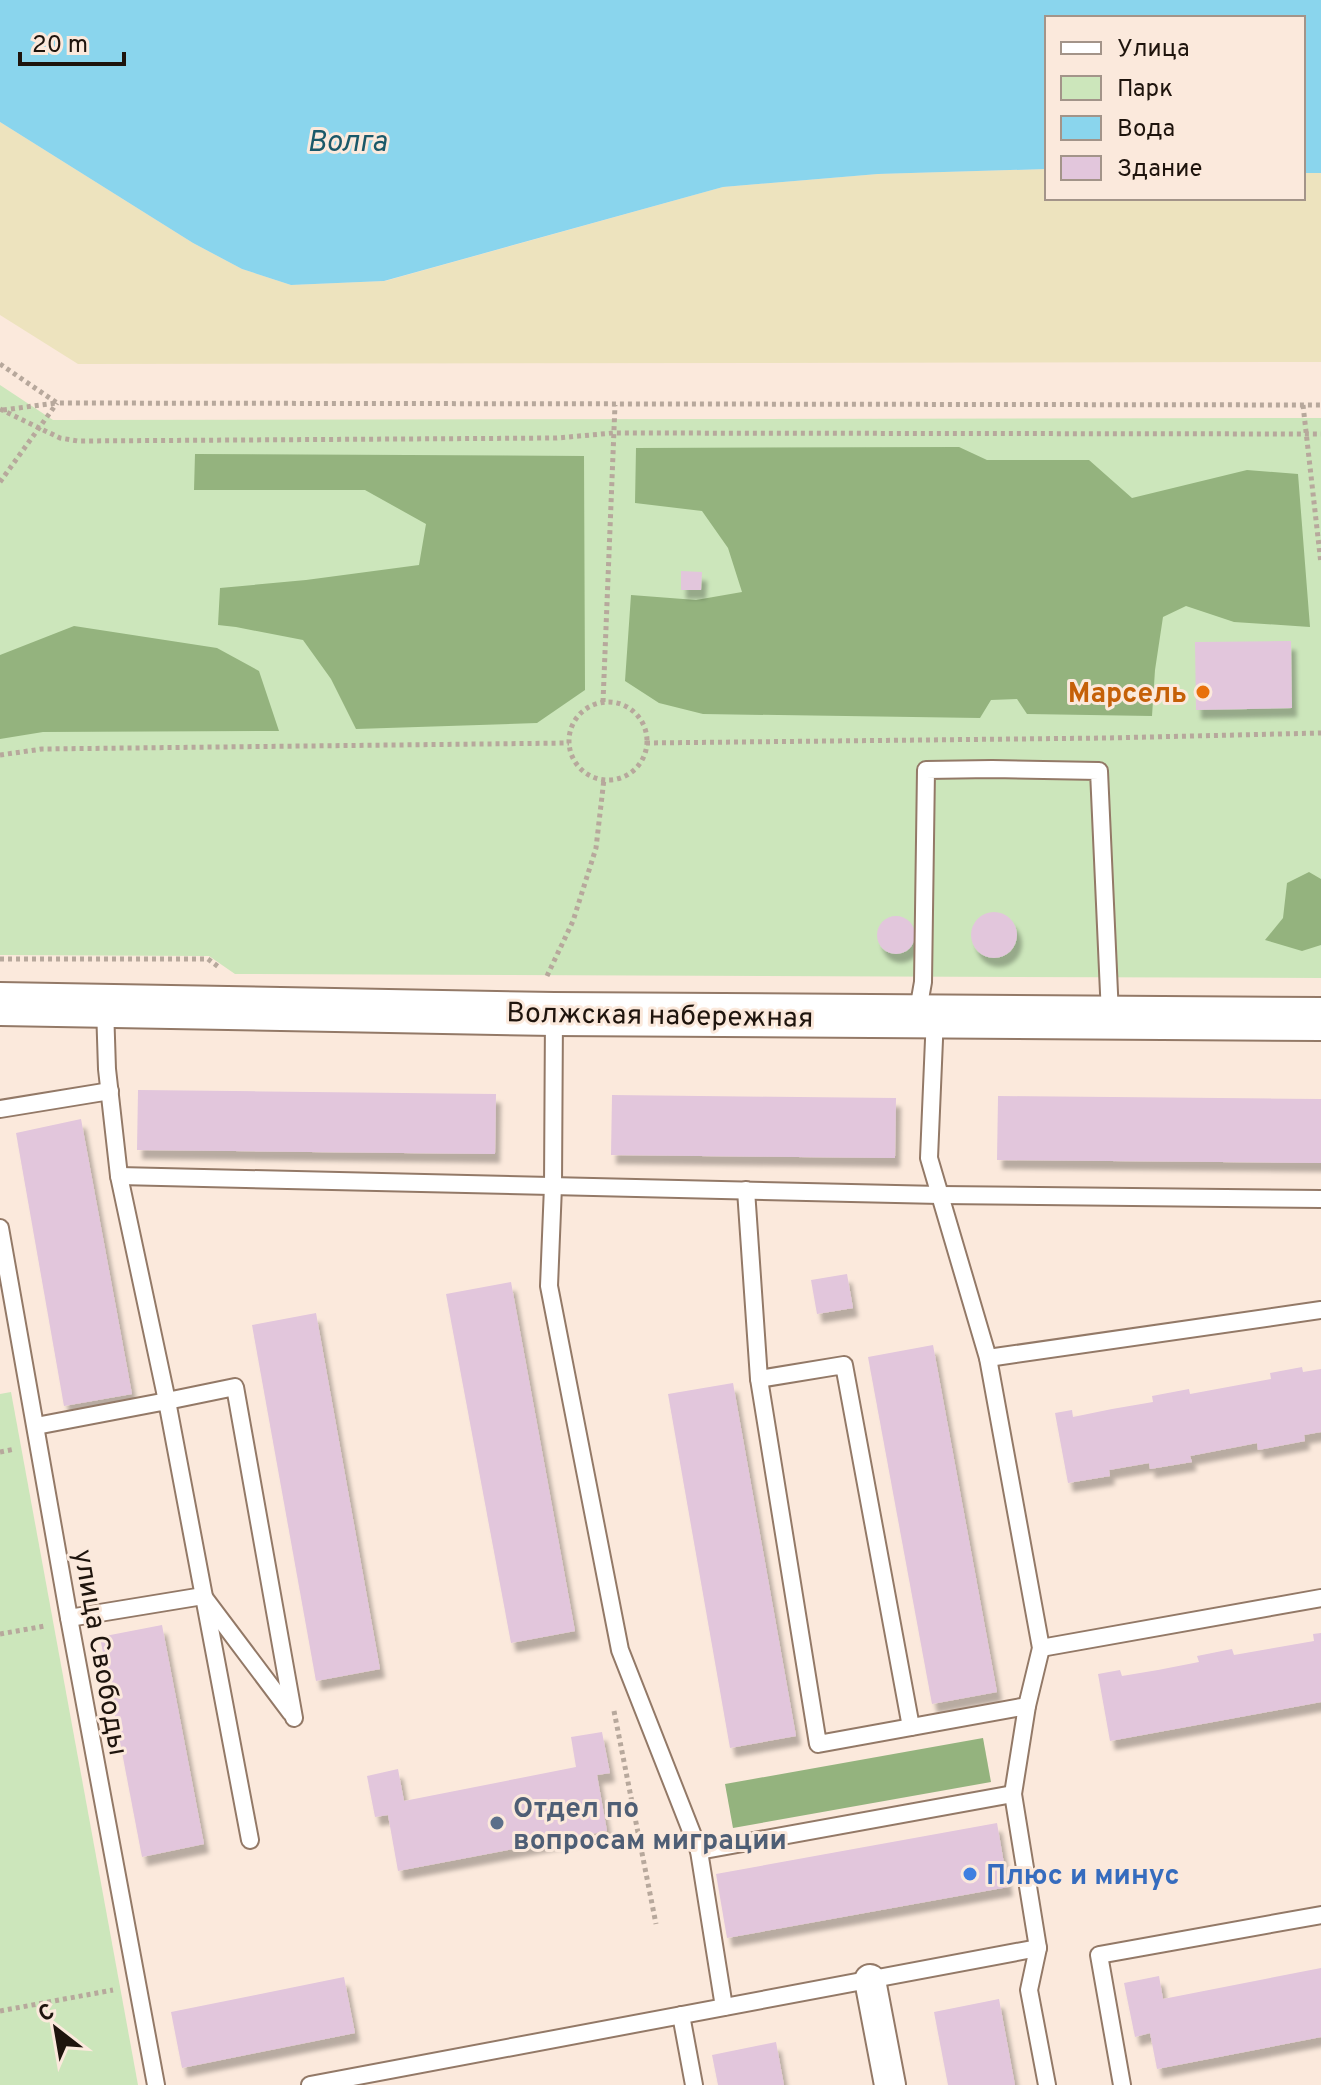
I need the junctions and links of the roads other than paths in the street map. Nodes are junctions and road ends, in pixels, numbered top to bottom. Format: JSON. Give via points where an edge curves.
{"nodes":[{"id":1,"x":549,"y":997,"type":"junction"},
{"id":2,"x":0,"y":1004,"type":"edge"},
{"id":3,"x":105,"y":1006,"type":"junction"},
{"id":4,"x":926,"y":1016,"type":"junction"},
{"id":5,"x":1110,"y":1017,"type":"junction"},
{"id":6,"x":1321,"y":1019,"type":"edge"},
{"id":7,"x":110,"y":1091,"type":"junction"},
{"id":8,"x":0,"y":1109,"type":"edge"},
{"id":9,"x":119,"y":1176,"type":"junction"},
{"id":10,"x":553,"y":1186,"type":"junction"},
{"id":11,"x":746,"y":1190,"type":"junction"},
{"id":12,"x":940,"y":1195,"type":"junction"},
{"id":13,"x":1321,"y":1199,"type":"edge"},
{"id":14,"x":0,"y":1228,"type":"edge"},
{"id":15,"x":1321,"y":1310,"type":"edge"},
{"id":16,"x":988,"y":1358,"type":"junction"},
{"id":17,"x":759,"y":1379,"type":"junction"},
{"id":18,"x":167,"y":1401,"type":"junction"},
{"id":19,"x":36,"y":1426,"type":"junction"},
{"id":20,"x":203,"y":1596,"type":"junction"},
{"id":21,"x":1321,"y":1598,"type":"edge"},
{"id":22,"x":69,"y":1620,"type":"junction"},
{"id":23,"x":1041,"y":1648,"type":"junction"},
{"id":24,"x":1027,"y":1706,"type":"junction"},
{"id":25,"x":911,"y":1727,"type":"junction"},
{"id":26,"x":1013,"y":1794,"type":"junction"},
{"id":27,"x":250,"y":1840,"type":"dead end"},
{"id":28,"x":699,"y":1851,"type":"junction"},
{"id":29,"x":1321,"y":1915,"type":"edge"},
{"id":30,"x":1038,"y":1948,"type":"junction"},
{"id":31,"x":870,"y":1980,"type":"junction"},
{"id":32,"x":724,"y":2007,"type":"junction"},
{"id":33,"x":681,"y":2015,"type":"junction"},
{"id":34,"x":156,"y":2085,"type":"edge"},
{"id":35,"x":310,"y":2085,"type":"edge"},
{"id":36,"x":694,"y":2085,"type":"edge"},
{"id":37,"x":890,"y":2085,"type":"edge"},
{"id":38,"x":1047,"y":2085,"type":"edge"},
{"id":39,"x":1122,"y":2085,"type":"edge"}],
"edges":[{"from":1,"to":3,"type":"street","name":"Волжская набережная"},
{"from":1,"to":4,"type":"street","name":"Волжская набережная"},
{"from":1,"to":10,"type":"lane"},
{"from":2,"to":3,"type":"street","name":"Волжская набережная"},
{"from":3,"to":7,"type":"lane"},
{"from":4,"to":5,"type":"street","name":"Волжская набережная"},
{"from":4,"to":5,"type":"lane","via":[[926,770],[992,769],[1099,771]]},
{"from":4,"to":12,"type":"lane","via":[[929,1158]]},
{"from":5,"to":6,"type":"street","name":"Волжская набережная"},
{"from":7,"to":8,"type":"lane"},
{"from":7,"to":9,"type":"lane"},
{"from":9,"to":10,"type":"lane"},
{"from":9,"to":18,"type":"lane"},
{"from":10,"to":11,"type":"lane"},
{"from":10,"to":28,"type":"lane","via":[[549,1286],[620,1650]]},
{"from":11,"to":12,"type":"lane"},
{"from":11,"to":17,"type":"lane"},
{"from":12,"to":13,"type":"lane"},
{"from":12,"to":16,"type":"lane"},
{"from":14,"to":19,"type":"lane","name":"улица Свободы"},
{"from":15,"to":16,"type":"lane"},
{"from":16,"to":23,"type":"lane"},
{"from":17,"to":25,"type":"lane","via":[[844,1365]]},
{"from":17,"to":25,"type":"lane","via":[[818,1744]]},
{"from":18,"to":19,"type":"lane"},
{"from":18,"to":20,"type":"lane"},
{"from":18,"to":20,"type":"lane","via":[[235,1387],[294,1718]]},
{"from":19,"to":22,"type":"lane","name":"улица Свободы"},
{"from":20,"to":22,"type":"lane"},
{"from":20,"to":27,"type":"lane"},
{"from":21,"to":23,"type":"lane"},
{"from":22,"to":34,"type":"lane","name":"улица Свободы"},
{"from":23,"to":24,"type":"lane"},
{"from":24,"to":25,"type":"lane"},
{"from":24,"to":26,"type":"lane"},
{"from":26,"to":28,"type":"lane"},
{"from":26,"to":30,"type":"lane"},
{"from":28,"to":32,"type":"lane"},
{"from":29,"to":39,"type":"lane","via":[[1099,1955]]},
{"from":30,"to":31,"type":"lane"},
{"from":30,"to":38,"type":"lane","via":[[1029,1990]]},
{"from":31,"to":32,"type":"lane"},
{"from":31,"to":37,"type":"street"},
{"from":32,"to":33,"type":"lane"},
{"from":33,"to":35,"type":"lane"},
{"from":33,"to":36,"type":"lane"}]}
